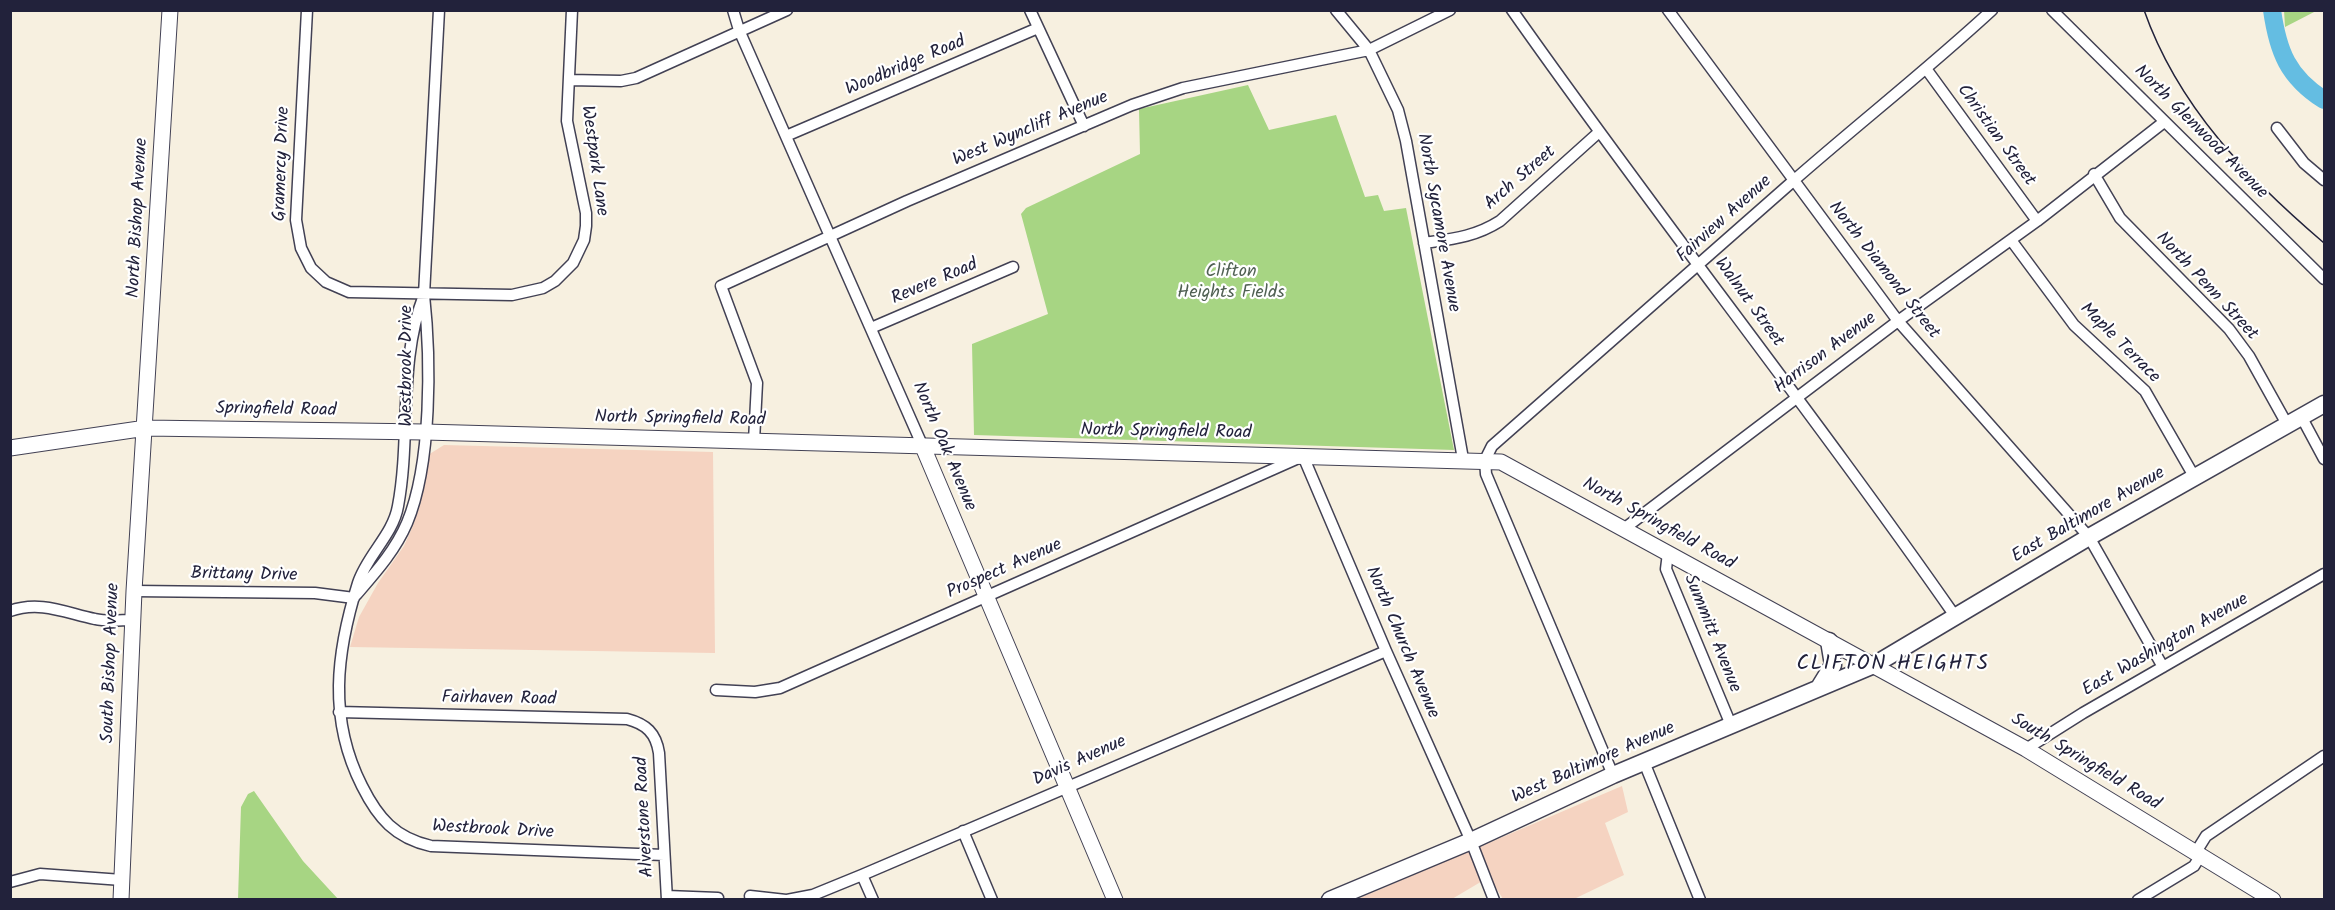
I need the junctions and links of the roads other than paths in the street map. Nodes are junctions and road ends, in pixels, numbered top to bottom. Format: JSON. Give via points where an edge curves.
{"nodes":[{"id":1,"x":170,"y":10,"type":"edge"},
{"id":2,"x":307,"y":10,"type":"edge"},
{"id":3,"x":439,"y":10,"type":"edge"},
{"id":4,"x":572,"y":10,"type":"edge"},
{"id":5,"x":733,"y":10,"type":"edge"},
{"id":6,"x":787,"y":10,"type":"edge"},
{"id":7,"x":1030,"y":10,"type":"edge"},
{"id":8,"x":1336,"y":10,"type":"edge"},
{"id":9,"x":1450,"y":10,"type":"edge"},
{"id":10,"x":1512,"y":10,"type":"edge"},
{"id":11,"x":1668,"y":10,"type":"edge"},
{"id":12,"x":1992,"y":10,"type":"edge"},
{"id":13,"x":2052,"y":10,"type":"edge"},
{"id":14,"x":1038,"y":28,"type":"junction"},
{"id":15,"x":739,"y":30,"type":"junction"},
{"id":16,"x":1369,"y":50,"type":"junction"},
{"id":17,"x":1927,"y":70,"type":"junction"},
{"id":18,"x":568,"y":80,"type":"junction"},
{"id":19,"x":2164,"y":122,"type":"junction"},
{"id":20,"x":1084,"y":126,"type":"junction"},
{"id":21,"x":2277,"y":128,"type":"dead end"},
{"id":22,"x":1598,"y":133,"type":"junction"},
{"id":23,"x":786,"y":136,"type":"junction"},
{"id":24,"x":2094,"y":174,"type":"junction"},
{"id":25,"x":2325,"y":180,"type":"edge"},
{"id":26,"x":1792,"y":181,"type":"junction"},
{"id":27,"x":2037,"y":221,"type":"junction"},
{"id":28,"x":830,"y":235,"type":"junction"},
{"id":29,"x":2011,"y":240,"type":"junction"},
{"id":30,"x":1424,"y":243,"type":"junction"},
{"id":31,"x":1700,"y":265,"type":"junction"},
{"id":32,"x":1013,"y":267,"type":"dead end"},
{"id":33,"x":2325,"y":279,"type":"edge"},
{"id":34,"x":424,"y":295,"type":"junction"},
{"id":35,"x":1898,"y":321,"type":"junction"},
{"id":36,"x":871,"y":328,"type":"junction"},
{"id":37,"x":1797,"y":397,"type":"junction"},
{"id":38,"x":2325,"y":404,"type":"edge"},
{"id":39,"x":2295,"y":422,"type":"junction"},
{"id":40,"x":146,"y":428,"type":"junction"},
{"id":41,"x":405,"y":432,"type":"junction"},
{"id":42,"x":425,"y":432,"type":"junction"},
{"id":43,"x":754,"y":441,"type":"junction"},
{"id":44,"x":923,"y":447,"type":"junction"},
{"id":45,"x":10,"y":448,"type":"edge"},
{"id":46,"x":1303,"y":456,"type":"junction"},
{"id":47,"x":1463,"y":459,"type":"junction"},
{"id":48,"x":2325,"y":459,"type":"edge"},
{"id":49,"x":1485,"y":460,"type":"junction"},
{"id":50,"x":2195,"y":478,"type":"junction"},
{"id":51,"x":1625,"y":528,"type":"junction"},
{"id":52,"x":2089,"y":537,"type":"junction"},
{"id":53,"x":1668,"y":554,"type":"junction"},
{"id":54,"x":2325,"y":574,"type":"edge"},
{"id":55,"x":134,"y":591,"type":"junction"},
{"id":56,"x":986,"y":596,"type":"junction"},
{"id":57,"x":354,"y":598,"type":"junction"},
{"id":58,"x":10,"y":611,"type":"edge"},
{"id":59,"x":1955,"y":616,"type":"junction"},
{"id":60,"x":134,"y":620,"type":"junction"},
{"id":61,"x":1829,"y":641,"type":"junction"},
{"id":62,"x":1386,"y":651,"type":"junction"},
{"id":63,"x":1874,"y":665,"type":"junction"},
{"id":64,"x":2163,"y":667,"type":"junction"},
{"id":65,"x":716,"y":690,"type":"dead end"},
{"id":66,"x":1817,"y":690,"type":"junction"},
{"id":67,"x":339,"y":712,"type":"junction"},
{"id":68,"x":1731,"y":725,"type":"junction"},
{"id":69,"x":653,"y":734,"type":"joint"},
{"id":70,"x":2026,"y":749,"type":"junction"},
{"id":71,"x":2325,"y":756,"type":"edge"},
{"id":72,"x":1644,"y":762,"type":"junction"},
{"id":73,"x":1613,"y":775,"type":"junction"},
{"id":74,"x":1068,"y":786,"type":"junction"},
{"id":75,"x":963,"y":831,"type":"junction"},
{"id":76,"x":1471,"y":841,"type":"junction"},
{"id":77,"x":2198,"y":854,"type":"junction"},
{"id":78,"x":664,"y":855,"type":"junction"},
{"id":79,"x":862,"y":875,"type":"junction"},
{"id":80,"x":122,"y":880,"type":"junction"},
{"id":81,"x":10,"y":882,"type":"edge"},
{"id":82,"x":750,"y":896,"type":"dead end"},
{"id":83,"x":667,"y":898,"type":"edge"},
{"id":84,"x":718,"y":898,"type":"dead end"},
{"id":85,"x":121,"y":900,"type":"edge"},
{"id":86,"x":787,"y":900,"type":"edge"},
{"id":87,"x":873,"y":900,"type":"edge"},
{"id":88,"x":992,"y":900,"type":"edge"},
{"id":89,"x":1115,"y":900,"type":"edge"},
{"id":90,"x":1330,"y":900,"type":"edge"},
{"id":91,"x":1494,"y":900,"type":"edge"},
{"id":92,"x":1700,"y":900,"type":"edge"},
{"id":93,"x":2138,"y":900,"type":"edge"},
{"id":94,"x":2273,"y":900,"type":"edge"}],
"edges":[{"from":1,"to":40,"type":"main road","name":"North Bishop Avenue"},
{"from":2,"to":34,"type":"street","name":"Gramercy Drive","via":[[296,220],[301,248],[318,276],[342,289],[358,294]]},
{"from":3,"to":34,"type":"street","name":"Westbrook Drive"},
{"from":4,"to":18,"type":"street","name":"Westpark Lane"},
{"from":5,"to":15,"type":"street","name":"North Oak Avenue"},
{"from":6,"to":15,"type":"street"},
{"from":7,"to":14,"type":"street"},
{"from":8,"to":16,"type":"street","name":"North Sycamore Avenue"},
{"from":9,"to":16,"type":"street","name":"West Wyncliff Avenue"},
{"from":10,"to":22,"type":"street","name":"Walnut Street"},
{"from":11,"to":26,"type":"street","name":"North Diamond Street"},
{"from":12,"to":17,"type":"street","name":"Fairview Avenue"},
{"from":13,"to":19,"type":"street","name":"North Glenwood Avenue"},
{"from":14,"to":20,"type":"street"},
{"from":14,"to":23,"type":"street","name":"Woodbridge Road"},
{"from":15,"to":18,"type":"street","via":[[636,78]]},
{"from":15,"to":23,"type":"street","name":"North Oak Avenue"},
{"from":16,"to":20,"type":"street","name":"West Wyncliff Avenue","via":[[1183,87]]},
{"from":16,"to":30,"type":"street","name":"North Sycamore Avenue","via":[[1398,110]]},
{"from":17,"to":26,"type":"street","name":"Fairview Avenue"},
{"from":17,"to":27,"type":"street","name":"Christian Street"},
{"from":18,"to":34,"type":"street","name":"Westpark Lane","via":[[567,121],[586,213],[584,240],[573,263],[555,281],[529,292]]},
{"from":19,"to":24,"type":"street","name":"Harrison Avenue"},
{"from":19,"to":33,"type":"street","name":"North Glenwood Avenue"},
{"from":20,"to":28,"type":"street","name":"West Wyncliff Avenue"},
{"from":21,"to":25,"type":"street","via":[[2304,163]]},
{"from":22,"to":30,"type":"street","name":"Arch Street","via":[[1492,226],[1471,237]]},
{"from":22,"to":31,"type":"street","name":"Walnut Street"},
{"from":23,"to":28,"type":"street","name":"North Oak Avenue"},
{"from":24,"to":27,"type":"street","name":"Harrison Avenue"},
{"from":24,"to":39,"type":"street","name":"North Penn Street","via":[[2120,218],[2229,329]]},
{"from":26,"to":31,"type":"street","name":"Fairview Avenue"},
{"from":26,"to":35,"type":"street","name":"North Diamond Street"},
{"from":27,"to":29,"type":"street","name":"Harrison Avenue"},
{"from":28,"to":36,"type":"street","name":"North Oak Avenue"},
{"from":28,"to":43,"type":"street","name":"West Wyncliff Avenue","via":[[721,286],[757,383]]},
{"from":29,"to":35,"type":"street","name":"Harrison Avenue"},
{"from":29,"to":50,"type":"street","name":"Maple Terrace","via":[[2074,325],[2145,391]]},
{"from":30,"to":47,"type":"street","name":"North Sycamore Avenue"},
{"from":31,"to":37,"type":"street","name":"Walnut Street"},
{"from":31,"to":49,"type":"street","name":"Fairview Avenue","via":[[1492,446]]},
{"from":32,"to":36,"type":"street","name":"Revere Road"},
{"from":34,"to":41,"type":"street","name":"Westbrook Drive","via":[[414,321]]},
{"from":34,"to":42,"type":"street","name":"Westbrook Drive","via":[[428,330]]},
{"from":35,"to":37,"type":"street","name":"Harrison Avenue"},
{"from":35,"to":52,"type":"street","name":"North Diamond Street"},
{"from":36,"to":44,"type":"street","name":"North Oak Avenue"},
{"from":37,"to":51,"type":"street","name":"Harrison Avenue"},
{"from":37,"to":59,"type":"street","name":"Walnut Street"},
{"from":38,"to":39,"type":"main road","name":"East Baltimore Avenue"},
{"from":39,"to":48,"type":"street","name":"North Penn Street"},
{"from":39,"to":50,"type":"main road","name":"East Baltimore Avenue"},
{"from":40,"to":41,"type":"main road","name":"Springfield Road"},
{"from":40,"to":45,"type":"main road","name":"Springfield Road"},
{"from":40,"to":55,"type":"main road","name":"South Bishop Avenue"},
{"from":41,"to":42,"type":"main road","name":"North Springfield Road"},
{"from":41,"to":57,"type":"street","name":"Westbrook Drive","via":[[398,510],[364,566]]},
{"from":42,"to":43,"type":"main road","name":"North Springfield Road"},
{"from":42,"to":57,"type":"street","name":"Westbrook Drive","via":[[418,487],[406,524],[389,556]]},
{"from":43,"to":44,"type":"main road","name":"North Springfield Road"},
{"from":44,"to":46,"type":"main road","name":"North Springfield Road"},
{"from":44,"to":56,"type":"main road","name":"North Oak Avenue"},
{"from":46,"to":47,"type":"main road","name":"North Springfield Road"},
{"from":46,"to":56,"type":"street","name":"Prospect Avenue"},
{"from":46,"to":62,"type":"street","name":"North Church Avenue"},
{"from":47,"to":49,"type":"main road","name":"North Springfield Road"},
{"from":49,"to":51,"type":"main road","name":"North Springfield Road","via":[[1523,472]]},
{"from":49,"to":73,"type":"street","via":[[1486,474]]},
{"from":50,"to":52,"type":"main road","name":"East Baltimore Avenue"},
{"from":51,"to":53,"type":"main road","name":"North Springfield Road"},
{"from":52,"to":59,"type":"main road","name":"East Baltimore Avenue"},
{"from":52,"to":64,"type":"street","name":"North Diamond Street"},
{"from":53,"to":61,"type":"main road","name":"North Springfield Road"},
{"from":53,"to":68,"type":"street","name":"Summitt Avenue","via":[[1666,568]]},
{"from":54,"to":64,"type":"street","name":"East Washington Avenue"},
{"from":55,"to":57,"type":"street","name":"Brittany Drive","via":[[315,593]]},
{"from":55,"to":60,"type":"main road","name":"South Bishop Avenue"},
{"from":56,"to":65,"type":"street","name":"Prospect Avenue","via":[[780,688],[755,692]]},
{"from":56,"to":74,"type":"main road","name":"North Oak Avenue"},
{"from":57,"to":67,"type":"street","name":"Westbrook Drive","via":[[340,663]]},
{"from":58,"to":60,"type":"street","via":[[37,606],[98,620]]},
{"from":59,"to":63,"type":"main road","name":"East Baltimore Avenue"},
{"from":60,"to":80,"type":"main road","name":"South Bishop Avenue"},
{"from":61,"to":63,"type":"main road","name":"North Springfield Road"},
{"from":61,"to":66,"type":"main road","via":[[1832,671]]},
{"from":62,"to":74,"type":"street","name":"Davis Avenue"},
{"from":62,"to":76,"type":"street","name":"North Church Avenue"},
{"from":63,"to":66,"type":"main road","name":"West Baltimore Avenue"},
{"from":63,"to":70,"type":"main road","name":"South Springfield Road"},
{"from":64,"to":70,"type":"street","name":"East Washington Avenue"},
{"from":66,"to":68,"type":"main road","name":"West Baltimore Avenue"},
{"from":67,"to":69,"type":"street","name":"Fairhaven Road","via":[[627,719],[640,723]]},
{"from":67,"to":78,"type":"street","name":"Westbrook Drive","via":[[349,761],[369,800],[387,825],[405,839],[431,846]]},
{"from":68,"to":72,"type":"main road","name":"West Baltimore Avenue"},
{"from":69,"to":78,"type":"street","name":"Alverstone Road","via":[[661,764]]},
{"from":70,"to":77,"type":"main road","name":"South Springfield Road"},
{"from":71,"to":77,"type":"street","via":[[2206,836]]},
{"from":72,"to":73,"type":"main road","name":"West Baltimore Avenue"},
{"from":72,"to":92,"type":"street"},
{"from":73,"to":76,"type":"main road","name":"West Baltimore Avenue"},
{"from":74,"to":75,"type":"street","name":"Davis Avenue"},
{"from":74,"to":89,"type":"main road","name":"North Oak Avenue"},
{"from":75,"to":79,"type":"street","name":"Davis Avenue"},
{"from":75,"to":88,"type":"street"},
{"from":76,"to":90,"type":"main road","name":"West Baltimore Avenue"},
{"from":76,"to":91,"type":"street","name":"North Church Avenue"},
{"from":77,"to":93,"type":"street","via":[[2194,866]]},
{"from":77,"to":94,"type":"main road","name":"South Springfield Road"},
{"from":78,"to":83,"type":"street","name":"Alverstone Road"},
{"from":79,"to":86,"type":"street","name":"Davis Avenue","via":[[813,895]]},
{"from":79,"to":87,"type":"street"},
{"from":80,"to":81,"type":"street","via":[[40,874]]},
{"from":80,"to":85,"type":"main road","name":"South Bishop Avenue"},
{"from":82,"to":86,"type":"street","name":"Davis Avenue"},
{"from":83,"to":84,"type":"street"}]}
